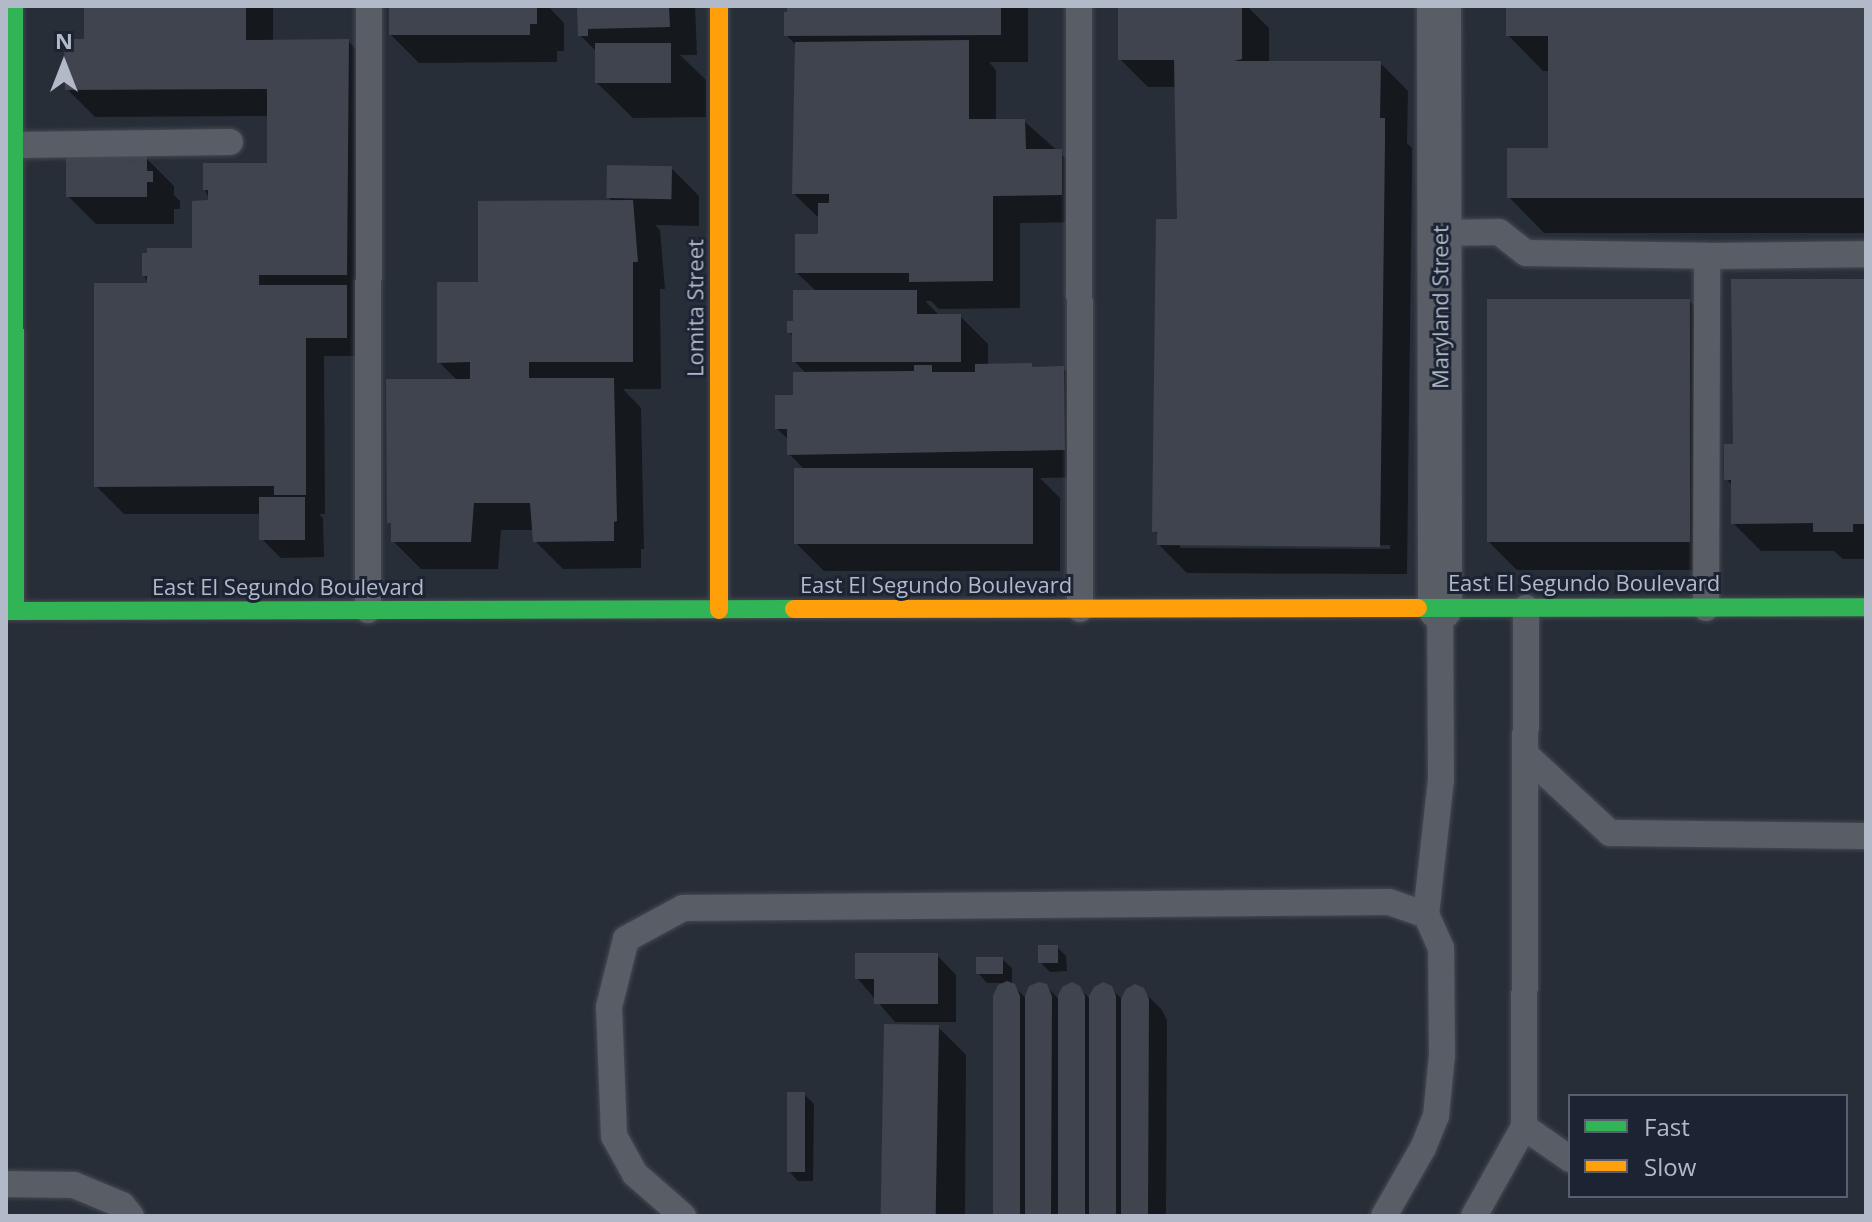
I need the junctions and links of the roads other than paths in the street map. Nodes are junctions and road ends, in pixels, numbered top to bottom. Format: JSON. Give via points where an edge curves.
{"nodes":[{"id":1,"x":14,"y":6,"type":"edge"},
{"id":2,"x":369,"y":6,"type":"edge"},
{"id":3,"x":719,"y":6,"type":"edge"},
{"id":4,"x":1079,"y":6,"type":"edge"},
{"id":5,"x":1439,"y":6,"type":"edge"},
{"id":6,"x":230,"y":142,"type":"dead end"},
{"id":7,"x":14,"y":145,"type":"junction"},
{"id":8,"x":1439,"y":233,"type":"junction"},
{"id":9,"x":1866,"y":254,"type":"edge"},
{"id":10,"x":1707,"y":256,"type":"junction"},
{"id":11,"x":1866,"y":607,"type":"edge"},
{"id":12,"x":1440,"y":608,"type":"junction"},
{"id":13,"x":1526,"y":608,"type":"junction"},
{"id":14,"x":1706,"y":608,"type":"junction"},
{"id":15,"x":1080,"y":609,"type":"junction"},
{"id":16,"x":368,"y":610,"type":"junction"},
{"id":17,"x":719,"y":610,"type":"junction"},
{"id":18,"x":11,"y":611,"type":"edge"},
{"id":19,"x":1525,"y":754,"type":"junction"},
{"id":20,"x":1866,"y":836,"type":"edge"},
{"id":21,"x":1426,"y":915,"type":"junction"},
{"id":22,"x":1524,"y":1127,"type":"junction"},
{"id":23,"x":1568,"y":1158,"type":"edge"},
{"id":24,"x":6,"y":1184,"type":"edge"},
{"id":25,"x":131,"y":1216,"type":"edge"},
{"id":26,"x":683,"y":1216,"type":"edge"},
{"id":27,"x":1384,"y":1216,"type":"edge"},
{"id":28,"x":1474,"y":1216,"type":"edge"}],
"edges":[{"from":1,"to":7,"type":"main road"},
{"from":2,"to":16,"type":"lane"},
{"from":3,"to":17,"type":"main road","name":"Lomita Street"},
{"from":4,"to":15,"type":"lane"},
{"from":5,"to":8,"type":"street","name":"Maryland Street"},
{"from":6,"to":7,"type":"lane"},
{"from":7,"to":18,"type":"main road"},
{"from":8,"to":10,"type":"lane","via":[[1499,232],[1526,253]]},
{"from":8,"to":12,"type":"street","name":"Maryland Street"},
{"from":9,"to":10,"type":"lane"},
{"from":10,"to":14,"type":"lane"},
{"from":11,"to":14,"type":"main road","name":"East El Segundo Boulevard"},
{"from":12,"to":13,"type":"main road","name":"East El Segundo Boulevard"},
{"from":12,"to":15,"type":"main road","name":"East El Segundo Boulevard"},
{"from":12,"to":21,"type":"lane","via":[[1441,780]]},
{"from":13,"to":14,"type":"main road","name":"East El Segundo Boulevard"},
{"from":13,"to":19,"type":"lane"},
{"from":15,"to":17,"type":"main road","name":"East El Segundo Boulevard"},
{"from":16,"to":17,"type":"main road","name":"East El Segundo Boulevard"},
{"from":16,"to":18,"type":"main road","name":"East El Segundo Boulevard"},
{"from":19,"to":20,"type":"lane","via":[[1610,833]]},
{"from":19,"to":22,"type":"lane"},
{"from":21,"to":26,"type":"lane","via":[[1389,902],[683,908],[626,939],[609,1007],[614,1136],[635,1174]]},
{"from":21,"to":27,"type":"lane","via":[[1441,948],[1442,1055],[1436,1116]]},
{"from":22,"to":23,"type":"lane"},
{"from":22,"to":28,"type":"lane"},
{"from":24,"to":25,"type":"lane","via":[[74,1185],[122,1205]]}]}
